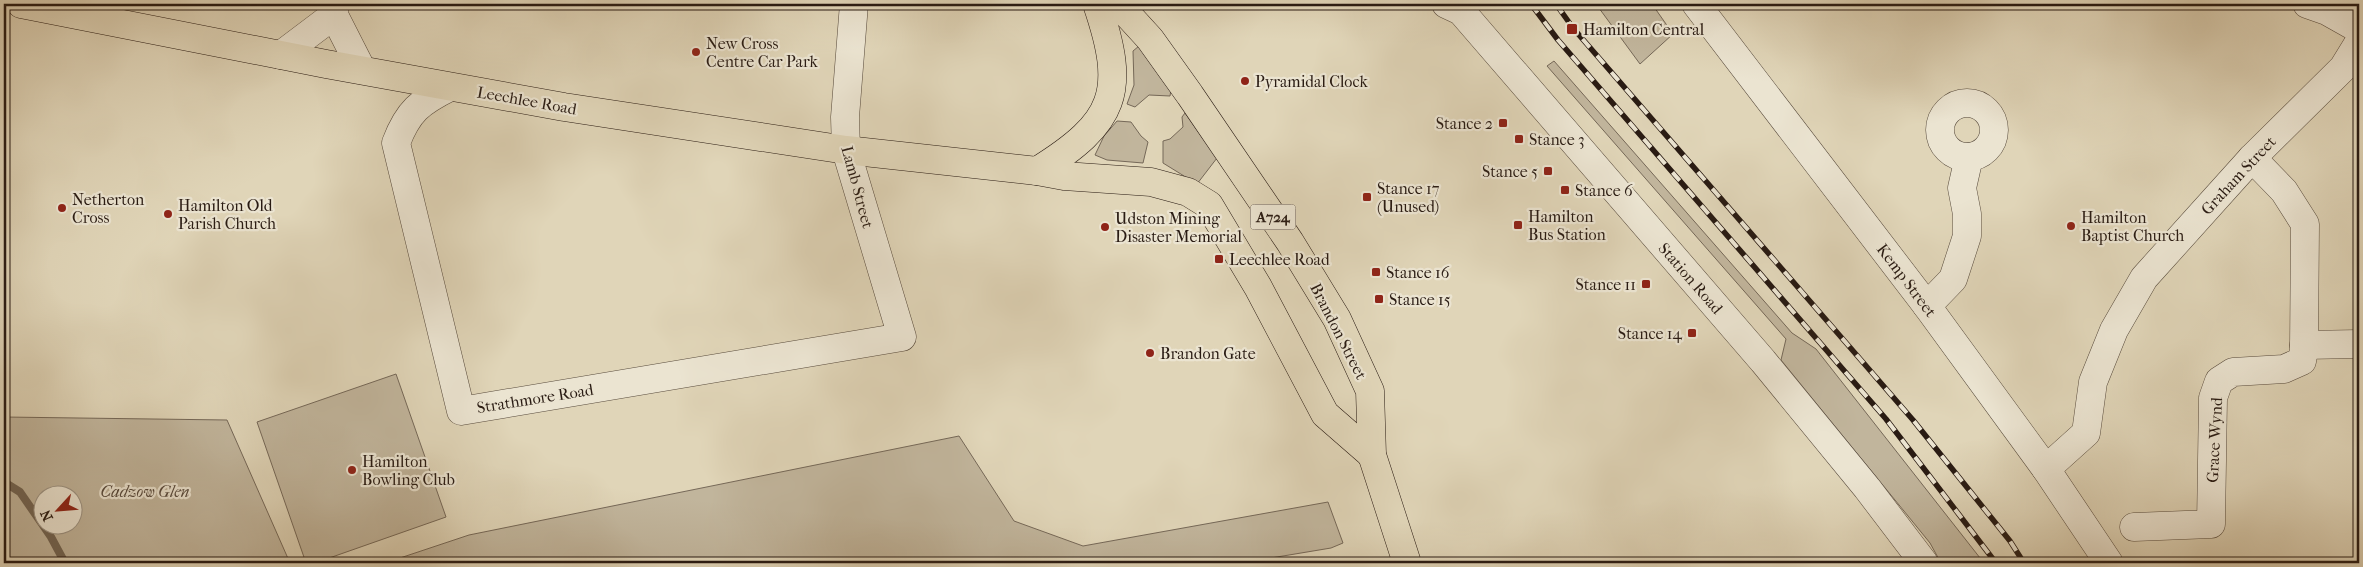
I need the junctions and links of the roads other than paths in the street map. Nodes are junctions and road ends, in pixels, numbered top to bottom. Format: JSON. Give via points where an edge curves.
{"nodes":[{"id":1,"x":21,"y":4,"type":"edge"},
{"id":2,"x":854,"y":4,"type":"edge"},
{"id":3,"x":1097,"y":4,"type":"edge"},
{"id":4,"x":1118,"y":4,"type":"edge"},
{"id":5,"x":1446,"y":4,"type":"edge"},
{"id":6,"x":1696,"y":4,"type":"edge"},
{"id":7,"x":2307,"y":4,"type":"edge"},
{"id":8,"x":335,"y":9,"type":"edge"},
{"id":9,"x":2359,"y":29,"type":"edge"},
{"id":10,"x":2359,"y":42,"type":"edge"},
{"id":11,"x":281,"y":55,"type":"junction"},
{"id":12,"x":362,"y":70,"type":"junction"},
{"id":13,"x":450,"y":87,"type":"junction"},
{"id":14,"x":846,"y":150,"type":"junction"},
{"id":15,"x":1969,"y":157,"type":"dead end"},
{"id":16,"x":2252,"y":158,"type":"junction"},
{"id":17,"x":1037,"y":171,"type":"junction"},
{"id":18,"x":1927,"y":306,"type":"junction"},
{"id":19,"x":902,"y":337,"type":"joint"},
{"id":20,"x":2359,"y":344,"type":"edge"},
{"id":21,"x":2304,"y":345,"type":"junction"},
{"id":22,"x":1372,"y":456,"type":"junction"},
{"id":23,"x":2046,"y":470,"type":"junction"},
{"id":24,"x":2134,"y":527,"type":"dead end"},
{"id":25,"x":1407,"y":563,"type":"edge"},
{"id":26,"x":1924,"y":563,"type":"edge"},
{"id":27,"x":2109,"y":563,"type":"edge"}],
"edges":[{"from":1,"to":11,"type":"main road","name":"Leechlee Road"},
{"from":2,"to":14,"type":"street","name":"Lamb Street","via":[[845,117]]},
{"from":3,"to":17,"type":"main road","via":[[1114,68],[1108,105],[1082,140]]},
{"from":4,"to":22,"type":"main road","name":"Brandon Street","number":"A724","via":[[1150,39],[1190,95],[1290,242],[1337,319],[1370,390]]},
{"from":5,"to":26,"type":"street","name":"Station Road","via":[[1461,11],[1757,354]]},
{"from":6,"to":18,"type":"street","name":"Kemp Street"},
{"from":7,"to":9,"type":"street"},
{"from":8,"to":11,"type":"street"},
{"from":8,"to":12,"type":"street"},
{"from":10,"to":16,"type":"street","name":"Graham Street","via":[[2343,68]]},
{"from":11,"to":12,"type":"main road","name":"Leechlee Road"},
{"from":12,"to":13,"type":"main road","name":"Leechlee Road"},
{"from":13,"to":14,"type":"main road","name":"Leechlee Road"},
{"from":13,"to":19,"type":"street","name":"Strathmore Road","via":[[416,107],[403,124],[396,143],[460,411]]},
{"from":14,"to":17,"type":"main road","name":"Leechlee Road"},
{"from":14,"to":19,"type":"street","name":"Lamb Street"},
{"from":15,"to":18,"type":"street","via":[[1962,188],[1967,236],[1953,279]]},
{"from":16,"to":21,"type":"street","name":"Grace Wynd","via":[[2284,191],[2305,224]]},
{"from":16,"to":23,"type":"street","name":"Graham Street","via":[[2144,278],[2114,330],[2093,382],[2086,434]]},
{"from":17,"to":22,"type":"main road","name":"Leechlee Road","via":[[1151,182],[1188,192],[1209,205],[1258,287],[1324,414]]},
{"from":18,"to":23,"type":"street","name":"Kemp Street"},
{"from":20,"to":21,"type":"street"},
{"from":21,"to":24,"type":"street","name":"Grace Wynd","via":[[2302,361],[2284,369],[2233,372],[2219,381],[2213,398],[2211,524]]},
{"from":22,"to":25,"type":"main road","name":"Brandon Street","number":"A724"},
{"from":23,"to":27,"type":"street","name":"Kemp Street"}]}
